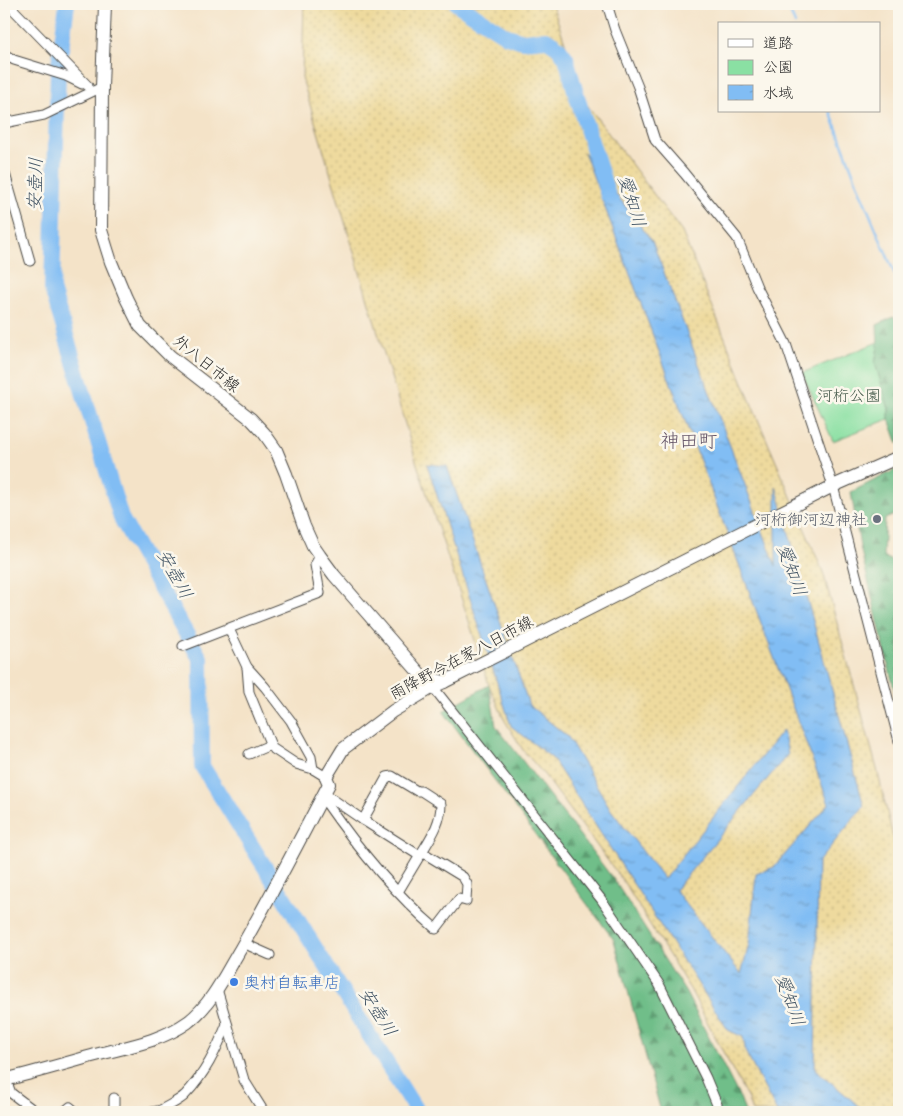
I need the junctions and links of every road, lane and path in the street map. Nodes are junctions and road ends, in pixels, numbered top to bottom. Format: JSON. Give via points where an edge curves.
{"nodes":[{"id":1,"x":8,"y":4,"type":"edge"},
{"id":2,"x":105,"y":4,"type":"edge"},
{"id":3,"x":607,"y":4,"type":"edge"},
{"id":4,"x":4,"y":54,"type":"edge"},
{"id":5,"x":88,"y":86,"type":"junction"},
{"id":6,"x":102,"y":87,"type":"junction"},
{"id":7,"x":4,"y":124,"type":"edge"},
{"id":8,"x":4,"y":170,"type":"edge"},
{"id":9,"x":30,"y":261,"type":"dead end"},
{"id":10,"x":899,"y":457,"type":"edge"},
{"id":11,"x":828,"y":488,"type":"junction"},
{"id":12,"x":320,"y":556,"type":"junction"},
{"id":13,"x":229,"y":628,"type":"junction"},
{"id":14,"x":184,"y":646,"type":"dead end"},
{"id":15,"x":247,"y":667,"type":"junction"},
{"id":16,"x":438,"y":684,"type":"junction"},
{"id":17,"x":899,"y":741,"type":"edge"},
{"id":18,"x":270,"y":745,"type":"junction"},
{"id":19,"x":249,"y":754,"type":"dead end"},
{"id":20,"x":313,"y":769,"type":"junction"},
{"id":21,"x":326,"y":777,"type":"junction"},
{"id":22,"x":323,"y":796,"type":"junction"},
{"id":23,"x":363,"y":820,"type":"junction"},
{"id":24,"x":421,"y":854,"type":"junction"},
{"id":25,"x":398,"y":892,"type":"junction"},
{"id":26,"x":244,"y":943,"type":"junction"},
{"id":27,"x":270,"y":955,"type":"dead end"},
{"id":28,"x":217,"y":989,"type":"junction"},
{"id":29,"x":227,"y":1024,"type":"junction"},
{"id":30,"x":5,"y":1080,"type":"edge"},
{"id":31,"x":7,"y":1093,"type":"edge"},
{"id":32,"x":114,"y":1098,"type":"dead end"},
{"id":33,"x":161,"y":1111,"type":"edge"},
{"id":34,"x":36,"y":1112,"type":"edge"},
{"id":35,"x":64,"y":1112,"type":"edge"},
{"id":36,"x":76,"y":1112,"type":"edge"},
{"id":37,"x":116,"y":1112,"type":"edge"},
{"id":38,"x":152,"y":1112,"type":"edge"},
{"id":39,"x":264,"y":1112,"type":"edge"},
{"id":40,"x":720,"y":1112,"type":"edge"}],
"edges":[{"from":1,"to":5,"type":"street"},
{"from":2,"to":6,"type":"main road","name":"外八日市線"},
{"from":3,"to":11,"type":"street","via":[[655,140],[737,238],[786,344]]},
{"from":4,"to":5,"type":"street"},
{"from":5,"to":6,"type":"street"},
{"from":6,"to":7,"type":"street","via":[[44,115]]},
{"from":6,"to":12,"type":"main road","name":"外八日市線","via":[[101,230],[126,298],[140,326],[170,356],[251,419],[264,433],[276,450],[307,533]]},
{"from":8,"to":9,"type":"street"},
{"from":10,"to":11,"type":"main road","name":"雨降野今在家八日市線"},
{"from":11,"to":16,"type":"main road","name":"雨降野今在家八日市線"},
{"from":11,"to":17,"type":"street"},
{"from":12,"to":13,"type":"street","via":[[315,566],[320,593]]},
{"from":12,"to":16,"type":"main road","name":"外八日市線","via":[[422,676]]},
{"from":13,"to":14,"type":"street"},
{"from":13,"to":15,"type":"street"},
{"from":15,"to":18,"type":"street","via":[[249,692]]},
{"from":15,"to":20,"type":"street","via":[[291,721],[311,757]]},
{"from":16,"to":21,"type":"main road","name":"雨降野今在家八日市線","via":[[392,711],[343,749]]},
{"from":16,"to":40,"type":"street","via":[[600,899],[659,984]]},
{"from":18,"to":19,"type":"street"},
{"from":18,"to":20,"type":"street","via":[[296,764]]},
{"from":20,"to":21,"type":"street"},
{"from":21,"to":22,"type":"main road","name":"雨降野今在家八日市線","via":[[330,784]]},
{"from":22,"to":23,"type":"street"},
{"from":22,"to":25,"type":"street","via":[[343,826]]},
{"from":22,"to":26,"type":"main road","name":"雨降野今在家八日市線"},
{"from":23,"to":24,"type":"street"},
{"from":23,"to":24,"type":"street","via":[[387,777],[392,776],[421,791],[441,804],[441,810],[437,828]]},
{"from":24,"to":25,"type":"street"},
{"from":24,"to":25,"type":"street","via":[[464,877],[466,902],[459,899],[436,929]]},
{"from":26,"to":27,"type":"street"},
{"from":26,"to":28,"type":"main road","name":"雨降野今在家八日市線"},
{"from":28,"to":29,"type":"street"},
{"from":28,"to":30,"type":"main road","name":"雨降野今在家八日市線","via":[[189,1021],[159,1038]]},
{"from":29,"to":33,"type":"street","via":[[211,1061],[197,1080],[184,1096]]},
{"from":29,"to":39,"type":"street","via":[[244,1080]]},
{"from":30,"to":31,"type":"street"},
{"from":31,"to":34,"type":"street"},
{"from":32,"to":37,"type":"street"},
{"from":33,"to":38,"type":"street"},
{"from":35,"to":36,"type":"street","via":[[70,1107]]}]}
